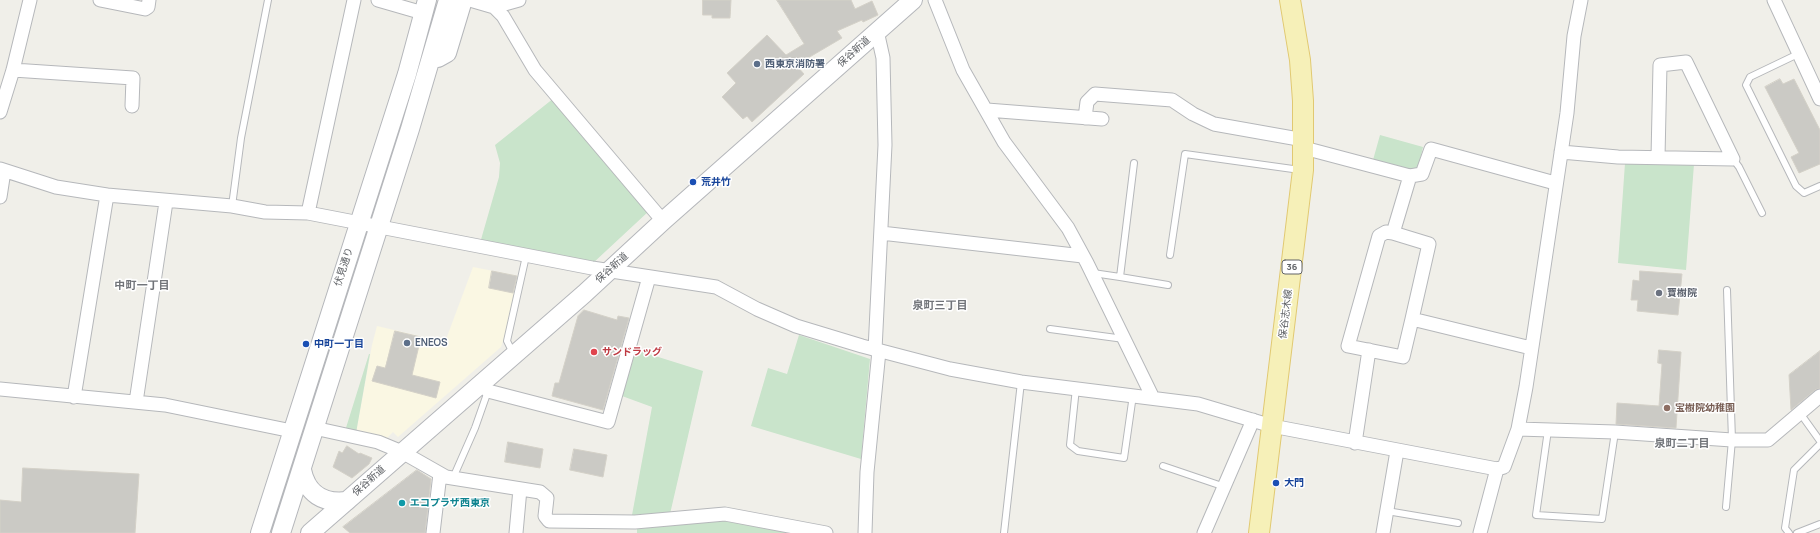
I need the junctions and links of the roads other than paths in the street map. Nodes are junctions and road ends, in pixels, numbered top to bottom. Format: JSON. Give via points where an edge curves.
{"nodes":[{"id":1,"x":30,"y":0,"type":"edge"},
{"id":2,"x":100,"y":0,"type":"edge"},
{"id":3,"x":149,"y":0,"type":"edge"},
{"id":4,"x":268,"y":0,"type":"edge"},
{"id":5,"x":354,"y":0,"type":"edge"},
{"id":6,"x":378,"y":0,"type":"edge"},
{"id":7,"x":448,"y":0,"type":"edge"},
{"id":8,"x":463,"y":0,"type":"edge"},
{"id":9,"x":470,"y":0,"type":"edge"},
{"id":10,"x":519,"y":0,"type":"edge"},
{"id":11,"x":912,"y":0,"type":"edge"},
{"id":12,"x":935,"y":0,"type":"edge"},
{"id":13,"x":1290,"y":0,"type":"edge"},
{"id":14,"x":1581,"y":0,"type":"edge"},
{"id":15,"x":1774,"y":0,"type":"edge"},
{"id":16,"x":425,"y":6,"type":"edge"},
{"id":17,"x":494,"y":7,"type":"junction"},
{"id":18,"x":877,"y":31,"type":"junction"},
{"id":19,"x":1798,"y":54,"type":"junction"},
{"id":20,"x":431,"y":58,"type":"junction"},
{"id":21,"x":13,"y":70,"type":"junction"},
{"id":22,"x":1820,"y":99,"type":"edge"},
{"id":23,"x":132,"y":106,"type":"dead end"},
{"id":24,"x":987,"y":110,"type":"junction"},
{"id":25,"x":0,"y":112,"type":"edge"},
{"id":26,"x":1085,"y":118,"type":"junction"},
{"id":27,"x":1102,"y":119,"type":"dead end"},
{"id":28,"x":1304,"y":144,"type":"junction"},
{"id":29,"x":1561,"y":152,"type":"junction"},
{"id":30,"x":1658,"y":157,"type":"junction"},
{"id":31,"x":1733,"y":159,"type":"junction"},
{"id":32,"x":1134,"y":163,"type":"dead end"},
{"id":33,"x":2,"y":170,"type":"edge"},
{"id":34,"x":1303,"y":170,"type":"junction"},
{"id":35,"x":1410,"y":176,"type":"junction"},
{"id":36,"x":1555,"y":183,"type":"junction"},
{"id":37,"x":1820,"y":186,"type":"edge"},
{"id":38,"x":107,"y":195,"type":"junction"},
{"id":39,"x":0,"y":197,"type":"edge"},
{"id":40,"x":166,"y":202,"type":"junction"},
{"id":41,"x":232,"y":206,"type":"junction"},
{"id":42,"x":308,"y":213,"type":"junction"},
{"id":43,"x":1762,"y":213,"type":"dead end"},
{"id":44,"x":663,"y":221,"type":"junction"},
{"id":45,"x":359,"y":222,"type":"junction"},
{"id":46,"x":377,"y":227,"type":"junction"},
{"id":47,"x":881,"y":233,"type":"junction"},
{"id":48,"x":1393,"y":233,"type":"junction"},
{"id":49,"x":1170,"y":255,"type":"dead end"},
{"id":50,"x":526,"y":256,"type":"junction"},
{"id":51,"x":1083,"y":256,"type":"junction"},
{"id":52,"x":609,"y":271,"type":"junction"},
{"id":53,"x":1091,"y":273,"type":"junction"},
{"id":54,"x":649,"y":277,"type":"junction"},
{"id":55,"x":1120,"y":277,"type":"junction"},
{"id":56,"x":1168,"y":285,"type":"dead end"},
{"id":57,"x":1728,"y":290,"type":"dead end"},
{"id":58,"x":1412,"y":318,"type":"junction"},
{"id":59,"x":1050,"y":329,"type":"dead end"},
{"id":60,"x":1124,"y":339,"type":"junction"},
{"id":61,"x":1530,"y":348,"type":"junction"},
{"id":62,"x":877,"y":350,"type":"junction"},
{"id":63,"x":1369,"y":350,"type":"junction"},
{"id":64,"x":514,"y":355,"type":"junction"},
{"id":65,"x":1021,"y":382,"type":"junction"},
{"id":66,"x":484,"y":387,"type":"junction"},
{"id":67,"x":1076,"y":388,"type":"junction"},
{"id":68,"x":0,"y":389,"type":"edge"},
{"id":69,"x":1133,"y":396,"type":"junction"},
{"id":70,"x":1820,"y":396,"type":"edge"},
{"id":71,"x":74,"y":398,"type":"junction"},
{"id":72,"x":1152,"y":398,"type":"junction"},
{"id":73,"x":136,"y":402,"type":"junction"},
{"id":74,"x":1799,"y":412,"type":"junction"},
{"id":75,"x":1253,"y":420,"type":"junction"},
{"id":76,"x":1272,"y":426,"type":"junction"},
{"id":77,"x":314,"y":428,"type":"junction"},
{"id":78,"x":1518,"y":429,"type":"junction"},
{"id":79,"x":1548,"y":430,"type":"junction"},
{"id":80,"x":292,"y":431,"type":"junction"},
{"id":81,"x":1615,"y":432,"type":"junction"},
{"id":82,"x":1732,"y":440,"type":"junction"},
{"id":83,"x":1355,"y":442,"type":"junction"},
{"id":84,"x":1820,"y":442,"type":"edge"},
{"id":85,"x":1397,"y":451,"type":"junction"},
{"id":86,"x":402,"y":452,"type":"junction"},
{"id":87,"x":1163,"y":466,"type":"dead end"},
{"id":88,"x":1497,"y":468,"type":"junction"},
{"id":89,"x":302,"y":470,"type":"junction"},
{"id":90,"x":440,"y":474,"type":"junction"},
{"id":91,"x":453,"y":478,"type":"junction"},
{"id":92,"x":1224,"y":487,"type":"junction"},
{"id":93,"x":520,"y":489,"type":"junction"},
{"id":94,"x":347,"y":500,"type":"junction"},
{"id":95,"x":1726,"y":507,"type":"dead end"},
{"id":96,"x":1387,"y":511,"type":"junction"},
{"id":97,"x":1458,"y":523,"type":"dead end"},
{"id":98,"x":1820,"y":524,"type":"edge"},
{"id":99,"x":260,"y":533,"type":"edge"},
{"id":100,"x":281,"y":533,"type":"edge"},
{"id":101,"x":310,"y":533,"type":"edge"},
{"id":102,"x":433,"y":533,"type":"edge"},
{"id":103,"x":516,"y":533,"type":"edge"},
{"id":104,"x":826,"y":533,"type":"edge"},
{"id":105,"x":865,"y":533,"type":"edge"},
{"id":106,"x":1004,"y":533,"type":"edge"},
{"id":107,"x":1204,"y":533,"type":"edge"},
{"id":108,"x":1259,"y":533,"type":"edge"},
{"id":109,"x":1383,"y":533,"type":"edge"},
{"id":110,"x":1480,"y":533,"type":"edge"},
{"id":111,"x":1789,"y":533,"type":"edge"},
{"id":112,"x":1797,"y":533,"type":"edge"}],
"edges":[{"from":1,"to":21,"type":"street"},
{"from":2,"to":3,"type":"street","via":[[145,9]]},
{"from":4,"to":41,"type":"lane","via":[[241,138]]},
{"from":5,"to":42,"type":"street"},
{"from":6,"to":16,"type":"street"},
{"from":7,"to":20,"type":"main road","name":"伏見通り"},
{"from":8,"to":20,"type":"main road","via":[[447,53],[438,58]]},
{"from":9,"to":17,"type":"street"},
{"from":10,"to":17,"type":"street"},
{"from":11,"to":18,"type":"main road","name":"保谷新道"},
{"from":12,"to":24,"type":"street","via":[[963,70]]},
{"from":13,"to":28,"type":"main road","name":"保谷志木線","number":"36","via":[[1300,60]]},
{"from":14,"to":29,"type":"street","via":[[1574,36]]},
{"from":15,"to":19,"type":"street"},
{"from":16,"to":45,"type":"main road","name":"伏見通り","via":[[407,74]]},
{"from":17,"to":44,"type":"street","via":[[503,16],[535,70]]},
{"from":18,"to":44,"type":"main road","name":"保谷新道"},
{"from":18,"to":47,"type":"street","via":[[883,58]]},
{"from":19,"to":22,"type":"street"},
{"from":19,"to":37,"type":"lane","via":[[1750,77],[1746,85],[1796,186],[1804,193]]},
{"from":20,"to":46,"type":"main road","name":"伏見通り"},
{"from":21,"to":23,"type":"street","via":[[133,78]]},
{"from":21,"to":25,"type":"street"},
{"from":24,"to":26,"type":"street"},
{"from":24,"to":51,"type":"street","via":[[1004,142],[1068,228]]},
{"from":26,"to":27,"type":"street"},
{"from":26,"to":28,"type":"street","via":[[1087,102],[1095,94],[1150,97],[1172,100],[1214,124]]},
{"from":28,"to":34,"type":"main road","name":"保谷志木線","number":"36"},
{"from":28,"to":35,"type":"street"},
{"from":29,"to":30,"type":"street","via":[[1618,157]]},
{"from":29,"to":36,"type":"street"},
{"from":30,"to":31,"type":"street"},
{"from":30,"to":31,"type":"street","via":[[1660,65],[1686,62]]},
{"from":31,"to":43,"type":"lane"},
{"from":32,"to":55,"type":"lane"},
{"from":33,"to":38,"type":"street","via":[[56,187]]},
{"from":33,"to":39,"type":"street"},
{"from":34,"to":49,"type":"lane","via":[[1185,154]]},
{"from":34,"to":76,"type":"main road","name":"保谷志木線","number":"36"},
{"from":35,"to":36,"type":"street","via":[[1422,174],[1431,149]]},
{"from":35,"to":48,"type":"street"},
{"from":36,"to":61,"type":"street"},
{"from":38,"to":40,"type":"street"},
{"from":38,"to":71,"type":"street"},
{"from":40,"to":41,"type":"street"},
{"from":40,"to":73,"type":"street"},
{"from":41,"to":42,"type":"street","via":[[265,212]]},
{"from":42,"to":45,"type":"street"},
{"from":44,"to":52,"type":"main road","name":"保谷新道"},
{"from":45,"to":46,"type":"street"},
{"from":45,"to":80,"type":"main road","name":"伏見通り"},
{"from":46,"to":50,"type":"street"},
{"from":46,"to":77,"type":"main road","name":"伏見通り"},
{"from":47,"to":51,"type":"street"},
{"from":47,"to":62,"type":"street"},
{"from":48,"to":58,"type":"street","via":[[1429,244]]},
{"from":48,"to":63,"type":"street","via":[[1386,232],[1379,236],[1348,346]]},
{"from":50,"to":52,"type":"street"},
{"from":50,"to":64,"type":"lane","via":[[507,341]]},
{"from":51,"to":53,"type":"street"},
{"from":52,"to":54,"type":"street"},
{"from":52,"to":64,"type":"main road","name":"保谷新道"},
{"from":53,"to":55,"type":"lane"},
{"from":53,"to":60,"type":"street"},
{"from":54,"to":62,"type":"street","via":[[716,287],[796,326]]},
{"from":54,"to":66,"type":"street","via":[[608,422]]},
{"from":55,"to":56,"type":"lane"},
{"from":57,"to":82,"type":"lane"},
{"from":58,"to":61,"type":"street"},
{"from":58,"to":63,"type":"street","via":[[1403,357]]},
{"from":59,"to":60,"type":"lane"},
{"from":60,"to":72,"type":"street"},
{"from":61,"to":78,"type":"street"},
{"from":62,"to":65,"type":"street","via":[[950,369]]},
{"from":62,"to":105,"type":"street","via":[[866,472]]},
{"from":63,"to":83,"type":"street"},
{"from":64,"to":66,"type":"main road","name":"保谷新道"},
{"from":65,"to":67,"type":"street"},
{"from":65,"to":106,"type":"lane"},
{"from":66,"to":86,"type":"main road","name":"保谷新道"},
{"from":66,"to":91,"type":"lane","via":[[475,428]]},
{"from":67,"to":69,"type":"street"},
{"from":67,"to":69,"type":"lane","via":[[1070,445],[1078,451],[1124,458]]},
{"from":68,"to":71,"type":"street"},
{"from":69,"to":72,"type":"street"},
{"from":70,"to":74,"type":"street"},
{"from":71,"to":73,"type":"street"},
{"from":72,"to":75,"type":"street","via":[[1198,404]]},
{"from":73,"to":80,"type":"street","via":[[166,405]]},
{"from":74,"to":82,"type":"street","via":[[1768,440]]},
{"from":74,"to":84,"type":"lane"},
{"from":75,"to":76,"type":"street"},
{"from":75,"to":92,"type":"street"},
{"from":76,"to":83,"type":"street"},
{"from":76,"to":108,"type":"main road","name":"保谷志木線","number":"36"},
{"from":77,"to":86,"type":"street","via":[[378,442]]},
{"from":77,"to":89,"type":"main road","name":"伏見通り"},
{"from":78,"to":79,"type":"street"},
{"from":78,"to":88,"type":"street","via":[[1504,467]]},
{"from":79,"to":81,"type":"street"},
{"from":79,"to":81,"type":"lane","via":[[1536,515],[1602,518]]},
{"from":80,"to":99,"type":"main road","name":"伏見通り"},
{"from":81,"to":82,"type":"street"},
{"from":82,"to":95,"type":"lane"},
{"from":83,"to":85,"type":"street"},
{"from":84,"to":111,"type":"lane","via":[[1794,470],[1785,528]]},
{"from":85,"to":88,"type":"street"},
{"from":85,"to":96,"type":"street"},
{"from":86,"to":90,"type":"street"},
{"from":86,"to":94,"type":"main road","name":"保谷新道"},
{"from":87,"to":92,"type":"lane"},
{"from":88,"to":110,"type":"street"},
{"from":89,"to":94,"type":"main road","via":[[307,484],[321,498],[328,502]]},
{"from":89,"to":100,"type":"main road","name":"伏見通り"},
{"from":90,"to":91,"type":"street"},
{"from":90,"to":102,"type":"street"},
{"from":91,"to":93,"type":"street"},
{"from":92,"to":107,"type":"street"},
{"from":93,"to":103,"type":"street"},
{"from":93,"to":104,"type":"street","via":[[540,492],[546,498],[545,516],[550,521],[635,522],[726,514]]},
{"from":94,"to":101,"type":"main road","name":"保谷新道"},
{"from":96,"to":97,"type":"lane"},
{"from":96,"to":109,"type":"street"},
{"from":98,"to":112,"type":"lane"}]}
